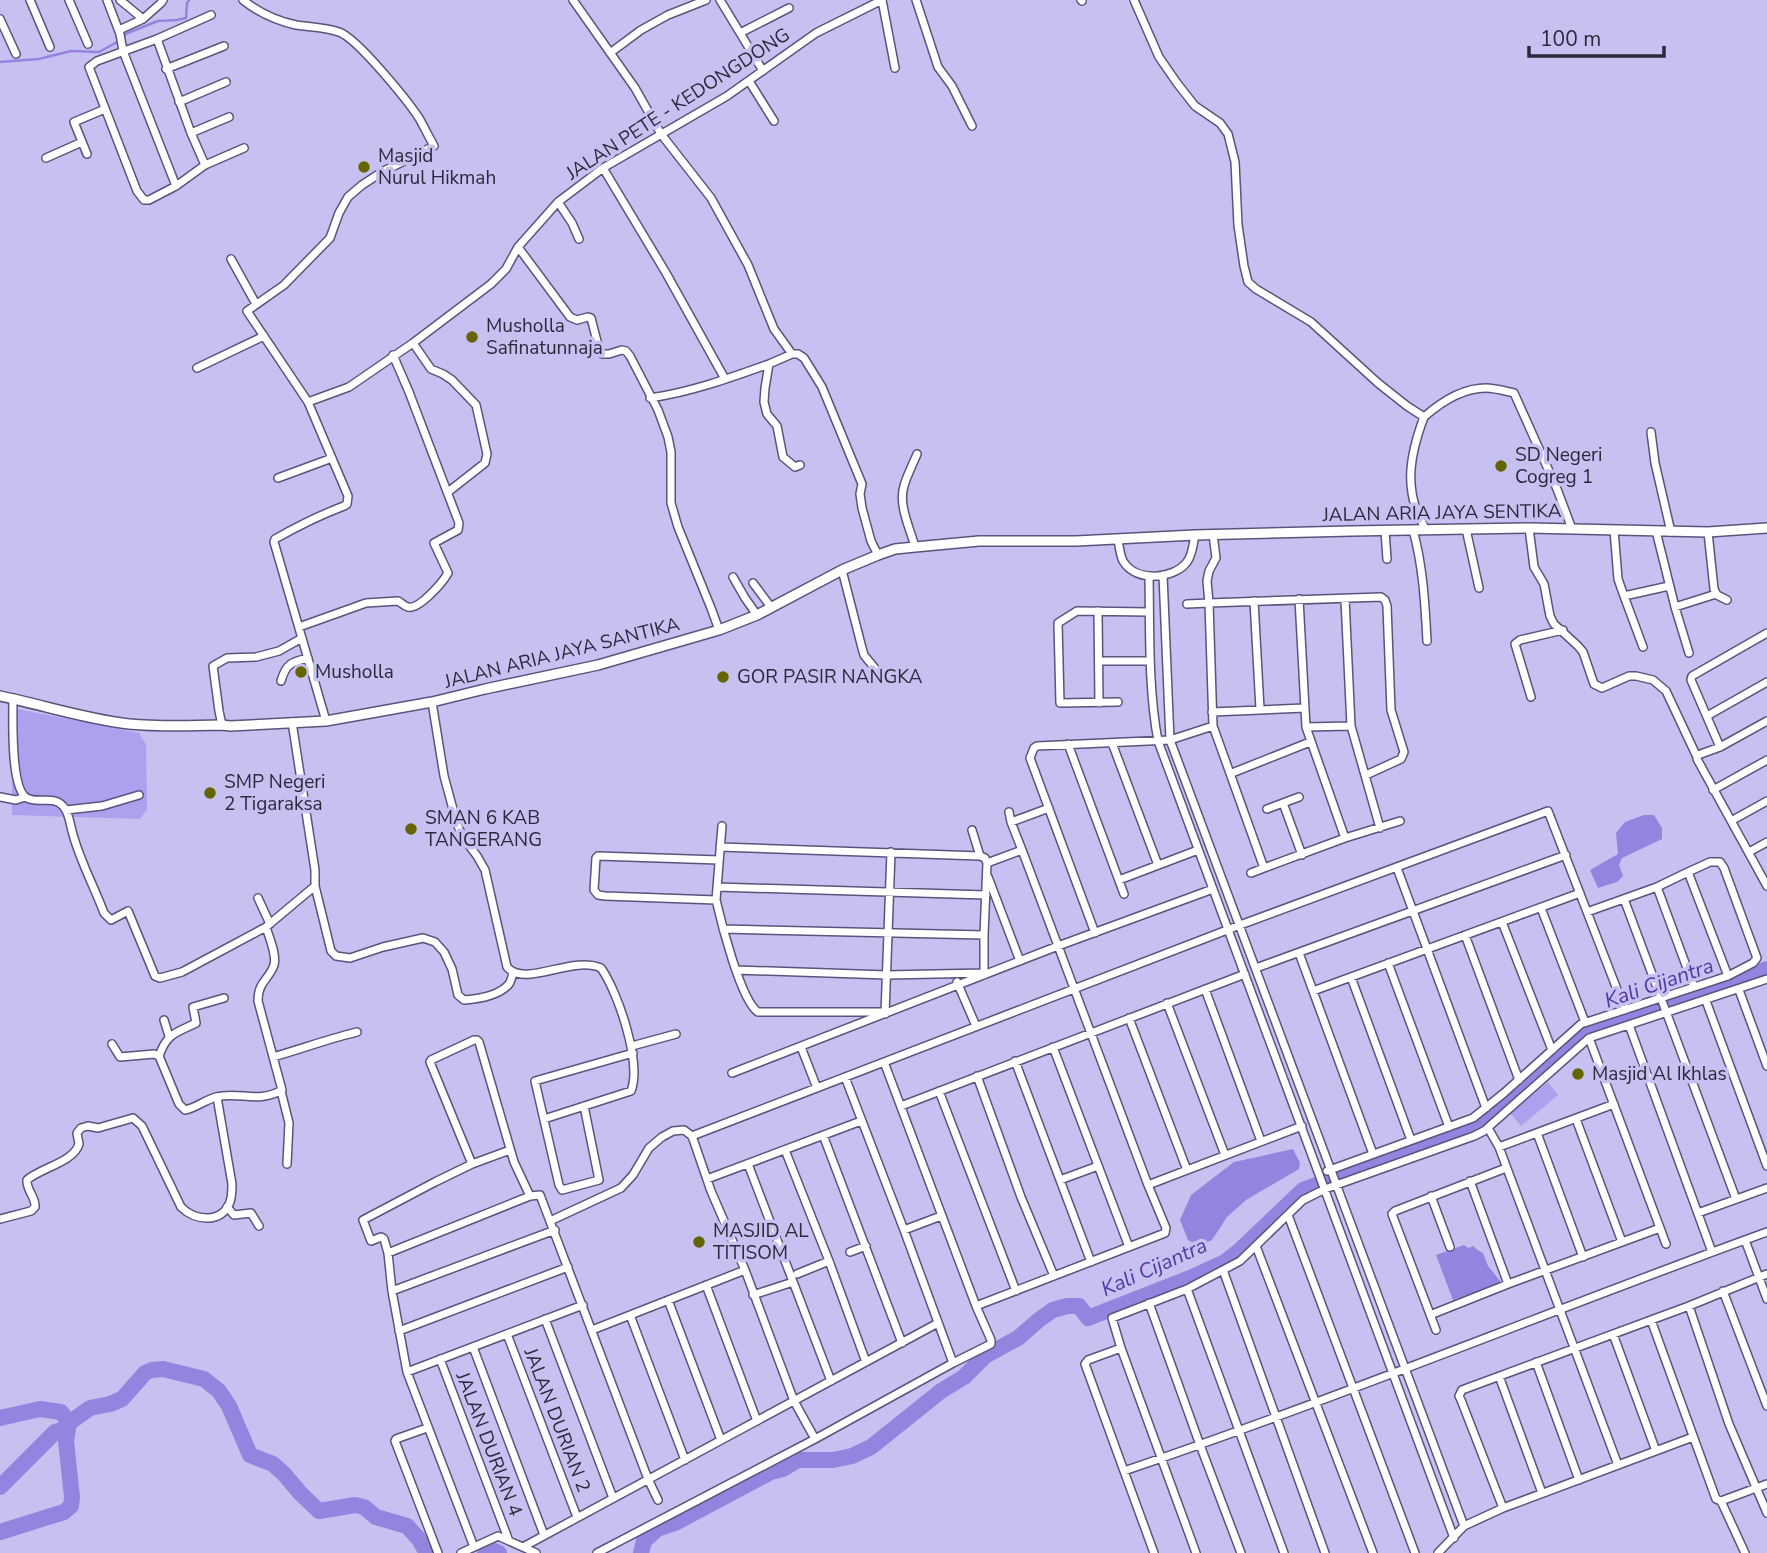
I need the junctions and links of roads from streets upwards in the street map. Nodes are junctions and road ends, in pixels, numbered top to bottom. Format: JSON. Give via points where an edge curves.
{"nodes":[{"id":1,"x":30,"y":0,"type":"edge"},
{"id":2,"x":69,"y":0,"type":"edge"},
{"id":3,"x":107,"y":0,"type":"edge"},
{"id":4,"x":121,"y":0,"type":"edge"},
{"id":5,"x":163,"y":0,"type":"edge"},
{"id":6,"x":243,"y":0,"type":"edge"},
{"id":7,"x":573,"y":0,"type":"edge"},
{"id":8,"x":706,"y":0,"type":"edge"},
{"id":9,"x":720,"y":0,"type":"edge"},
{"id":10,"x":882,"y":0,"type":"edge"},
{"id":11,"x":916,"y":0,"type":"edge"},
{"id":12,"x":1134,"y":0,"type":"edge"},
{"id":13,"x":789,"y":8,"type":"dead end"},
{"id":14,"x":211,"y":15,"type":"dead end"},
{"id":15,"x":0,"y":19,"type":"edge"},
{"id":16,"x":142,"y":19,"type":"junction"},
{"id":17,"x":119,"y":32,"type":"junction"},
{"id":18,"x":740,"y":33,"type":"junction"},
{"id":19,"x":157,"y":39,"type":"junction"},
{"id":20,"x":88,"y":44,"type":"dead end"},
{"id":21,"x":224,"y":46,"type":"dead end"},
{"id":22,"x":50,"y":47,"type":"dead end"},
{"id":23,"x":123,"y":48,"type":"junction"},
{"id":24,"x":610,"y":53,"type":"junction"},
{"id":25,"x":16,"y":54,"type":"dead end"},
{"id":26,"x":895,"y":68,"type":"dead end"},
{"id":27,"x":166,"y":69,"type":"junction"},
{"id":28,"x":763,"y":71,"type":"junction"},
{"id":29,"x":749,"y":81,"type":"junction"},
{"id":30,"x":226,"y":82,"type":"dead end"},
{"id":31,"x":179,"y":102,"type":"junction"},
{"id":32,"x":105,"y":109,"type":"junction"},
{"id":33,"x":229,"y":117,"type":"dead end"},
{"id":34,"x":774,"y":121,"type":"dead end"},
{"id":35,"x":972,"y":126,"type":"dead end"},
{"id":36,"x":191,"y":133,"type":"junction"},
{"id":37,"x":661,"y":134,"type":"junction"},
{"id":38,"x":82,"y":142,"type":"junction"},
{"id":39,"x":244,"y":148,"type":"dead end"},
{"id":40,"x":87,"y":154,"type":"dead end"},
{"id":41,"x":46,"y":158,"type":"dead end"},
{"id":42,"x":205,"y":165,"type":"junction"},
{"id":43,"x":603,"y":168,"type":"junction"},
{"id":44,"x":176,"y":186,"type":"junction"},
{"id":45,"x":558,"y":202,"type":"junction"},
{"id":46,"x":579,"y":239,"type":"dead end"},
{"id":47,"x":518,"y":247,"type":"junction"},
{"id":48,"x":231,"y":259,"type":"dead end"},
{"id":49,"x":256,"y":304,"type":"junction"},
{"id":50,"x":264,"y":336,"type":"junction"},
{"id":51,"x":413,"y":343,"type":"junction"},
{"id":52,"x":792,"y":354,"type":"junction"},
{"id":53,"x":393,"y":355,"type":"junction"},
{"id":54,"x":769,"y":364,"type":"junction"},
{"id":55,"x":197,"y":368,"type":"dead end"},
{"id":56,"x":725,"y":379,"type":"junction"},
{"id":57,"x":650,"y":398,"type":"junction"},
{"id":58,"x":308,"y":402,"type":"junction"},
{"id":59,"x":1424,"y":417,"type":"junction"},
{"id":60,"x":1651,"y":432,"type":"dead end"},
{"id":61,"x":917,"y":454,"type":"dead end"},
{"id":62,"x":332,"y":458,"type":"junction"},
{"id":63,"x":800,"y":466,"type":"dead end"},
{"id":64,"x":278,"y":478,"type":"dead end"},
{"id":65,"x":448,"y":492,"type":"junction"},
{"id":66,"x":1466,"y":528,"type":"junction"},
{"id":67,"x":1529,"y":528,"type":"junction"},
{"id":68,"x":1767,"y":528,"type":"edge"},
{"id":69,"x":1572,"y":529,"type":"junction"},
{"id":70,"x":1413,"y":530,"type":"junction"},
{"id":71,"x":1426,"y":530,"type":"junction"},
{"id":72,"x":1614,"y":530,"type":"junction"},
{"id":73,"x":1385,"y":531,"type":"junction"},
{"id":74,"x":1656,"y":531,"type":"junction"},
{"id":75,"x":1671,"y":532,"type":"junction"},
{"id":76,"x":1707,"y":532,"type":"junction"},
{"id":77,"x":1213,"y":534,"type":"junction"},
{"id":78,"x":1195,"y":535,"type":"junction"},
{"id":79,"x":1118,"y":540,"type":"junction"},
{"id":80,"x":915,"y":547,"type":"junction"},
{"id":81,"x":878,"y":555,"type":"junction"},
{"id":82,"x":1387,"y":559,"type":"dead end"},
{"id":83,"x":842,"y":570,"type":"junction"},
{"id":84,"x":1163,"y":575,"type":"junction"},
{"id":85,"x":1149,"y":576,"type":"junction"},
{"id":86,"x":733,"y":577,"type":"dead end"},
{"id":87,"x":753,"y":583,"type":"dead end"},
{"id":88,"x":1669,"y":586,"type":"junction"},
{"id":89,"x":1479,"y":588,"type":"dead end"},
{"id":90,"x":1716,"y":594,"type":"junction"},
{"id":91,"x":1624,"y":596,"type":"junction"},
{"id":92,"x":1345,"y":598,"type":"junction"},
{"id":93,"x":1299,"y":599,"type":"junction"},
{"id":94,"x":1727,"y":600,"type":"dead end"},
{"id":95,"x":1254,"y":601,"type":"junction"},
{"id":96,"x":1209,"y":603,"type":"junction"},
{"id":97,"x":1187,"y":604,"type":"dead end"},
{"id":98,"x":771,"y":607,"type":"junction"},
{"id":99,"x":1675,"y":607,"type":"junction"},
{"id":100,"x":1098,"y":611,"type":"junction"},
{"id":101,"x":1149,"y":612,"type":"junction"},
{"id":102,"x":757,"y":615,"type":"junction"},
{"id":103,"x":299,"y":627,"type":"junction"},
{"id":104,"x":719,"y":630,"type":"junction"},
{"id":105,"x":1563,"y":630,"type":"junction"},
{"id":106,"x":1767,"y":633,"type":"edge"},
{"id":107,"x":302,"y":638,"type":"junction"},
{"id":108,"x":1427,"y":641,"type":"dead end"},
{"id":109,"x":1643,"y":648,"type":"dead end"},
{"id":110,"x":1689,"y":653,"type":"dead end"},
{"id":111,"x":308,"y":658,"type":"junction"},
{"id":112,"x":1099,"y":661,"type":"junction"},
{"id":113,"x":1150,"y":661,"type":"junction"},
{"id":114,"x":877,"y":671,"type":"dead end"},
{"id":115,"x":281,"y":681,"type":"dead end"},
{"id":116,"x":1767,"y":682,"type":"edge"},
{"id":117,"x":0,"y":695,"type":"edge"},
{"id":118,"x":1531,"y":697,"type":"dead end"},
{"id":119,"x":13,"y":698,"type":"junction"},
{"id":120,"x":432,"y":702,"type":"junction"},
{"id":121,"x":1118,"y":702,"type":"dead end"},
{"id":122,"x":1099,"y":703,"type":"junction"},
{"id":123,"x":1304,"y":708,"type":"junction"},
{"id":124,"x":1260,"y":709,"type":"junction"},
{"id":125,"x":1212,"y":712,"type":"junction"},
{"id":126,"x":1707,"y":716,"type":"junction"},
{"id":127,"x":326,"y":721,"type":"junction"},
{"id":128,"x":1767,"y":721,"type":"edge"},
{"id":129,"x":292,"y":722,"type":"junction"},
{"id":130,"x":222,"y":725,"type":"junction"},
{"id":131,"x":1213,"y":726,"type":"junction"},
{"id":132,"x":1351,"y":726,"type":"junction"},
{"id":133,"x":1306,"y":727,"type":"junction"},
{"id":134,"x":1170,"y":740,"type":"junction"},
{"id":135,"x":1158,"y":741,"type":"junction"},
{"id":136,"x":1310,"y":742,"type":"junction"},
{"id":137,"x":1112,"y":743,"type":"junction"},
{"id":138,"x":1068,"y":744,"type":"junction"},
{"id":139,"x":1720,"y":747,"type":"junction"},
{"id":140,"x":1697,"y":757,"type":"junction"},
{"id":141,"x":1767,"y":760,"type":"edge"},
{"id":142,"x":1231,"y":773,"type":"junction"},
{"id":143,"x":1366,"y":775,"type":"junction"},
{"id":144,"x":1713,"y":790,"type":"junction"},
{"id":145,"x":139,"y":795,"type":"dead end"},
{"id":146,"x":0,"y":797,"type":"edge"},
{"id":147,"x":25,"y":797,"type":"junction"},
{"id":148,"x":1299,"y":797,"type":"dead end"},
{"id":149,"x":1767,"y":801,"type":"edge"},
{"id":150,"x":1283,"y":803,"type":"junction"},
{"id":151,"x":1049,"y":808,"type":"junction"},
{"id":152,"x":1266,"y":809,"type":"dead end"},
{"id":153,"x":66,"y":810,"type":"junction"},
{"id":154,"x":1009,"y":811,"type":"dead end"},
{"id":155,"x":1400,"y":821,"type":"dead end"},
{"id":156,"x":1731,"y":821,"type":"junction"},
{"id":157,"x":1011,"y":822,"type":"junction"},
{"id":158,"x":722,"y":826,"type":"dead end"},
{"id":159,"x":1380,"y":828,"type":"junction"},
{"id":160,"x":972,"y":830,"type":"dead end"},
{"id":161,"x":1345,"y":838,"type":"junction"},
{"id":162,"x":1767,"y":842,"type":"edge"},
{"id":163,"x":720,"y":847,"type":"junction"},
{"id":164,"x":1022,"y":850,"type":"junction"},
{"id":165,"x":1198,"y":850,"type":"junction"},
{"id":166,"x":891,"y":852,"type":"junction"},
{"id":167,"x":1749,"y":852,"type":"junction"},
{"id":168,"x":1302,"y":855,"type":"junction"},
{"id":169,"x":1566,"y":855,"type":"junction"},
{"id":170,"x":981,"y":856,"type":"junction"},
{"id":171,"x":719,"y":860,"type":"junction"},
{"id":172,"x":988,"y":863,"type":"junction"},
{"id":173,"x":1157,"y":865,"type":"junction"},
{"id":174,"x":1264,"y":868,"type":"junction"},
{"id":175,"x":1397,"y":868,"type":"junction"},
{"id":176,"x":1688,"y":872,"type":"junction"},
{"id":177,"x":1251,"y":873,"type":"dead end"},
{"id":178,"x":987,"y":874,"type":"junction"},
{"id":179,"x":1119,"y":880,"type":"junction"},
{"id":180,"x":315,"y":886,"type":"junction"},
{"id":181,"x":1767,"y":886,"type":"edge"},
{"id":182,"x":717,"y":887,"type":"junction"},
{"id":183,"x":1657,"y":887,"type":"junction"},
{"id":184,"x":1213,"y":889,"type":"junction"},
{"id":185,"x":889,"y":892,"type":"junction"},
{"id":186,"x":1580,"y":893,"type":"junction"},
{"id":187,"x":1124,"y":894,"type":"dead end"},
{"id":188,"x":986,"y":895,"type":"junction"},
{"id":189,"x":258,"y":898,"type":"dead end"},
{"id":190,"x":1624,"y":899,"type":"junction"},
{"id":191,"x":716,"y":900,"type":"junction"},
{"id":192,"x":1541,"y":908,"type":"junction"},
{"id":193,"x":1413,"y":911,"type":"junction"},
{"id":194,"x":1587,"y":912,"type":"junction"},
{"id":195,"x":1503,"y":922,"type":"junction"},
{"id":196,"x":268,"y":925,"type":"junction"},
{"id":197,"x":1240,"y":925,"type":"junction"},
{"id":198,"x":723,"y":929,"type":"junction"},
{"id":199,"x":1228,"y":930,"type":"junction"},
{"id":200,"x":888,"y":933,"type":"junction"},
{"id":201,"x":1095,"y":933,"type":"junction"},
{"id":202,"x":1465,"y":935,"type":"junction"},
{"id":203,"x":984,"y":936,"type":"junction"},
{"id":204,"x":1058,"y":946,"type":"junction"},
{"id":205,"x":1427,"y":949,"type":"junction"},
{"id":206,"x":1299,"y":953,"type":"junction"},
{"id":207,"x":1020,"y":961,"type":"junction"},
{"id":208,"x":1388,"y":963,"type":"junction"},
{"id":209,"x":1256,"y":968,"type":"junction"},
{"id":210,"x":736,"y":970,"type":"junction"},
{"id":211,"x":513,"y":973,"type":"junction"},
{"id":212,"x":954,"y":974,"type":"junction"},
{"id":213,"x":984,"y":974,"type":"junction"},
{"id":214,"x":1245,"y":974,"type":"junction"},
{"id":215,"x":887,"y":975,"type":"junction"},
{"id":216,"x":1728,"y":976,"type":"junction"},
{"id":217,"x":1351,"y":977,"type":"junction"},
{"id":218,"x":1767,"y":979,"type":"edge"},
{"id":219,"x":958,"y":985,"type":"junction"},
{"id":220,"x":1694,"y":987,"type":"junction"},
{"id":221,"x":1074,"y":989,"type":"junction"},
{"id":222,"x":1205,"y":989,"type":"junction"},
{"id":223,"x":1739,"y":990,"type":"junction"},
{"id":224,"x":1313,"y":991,"type":"junction"},
{"id":225,"x":224,"y":998,"type":"dead end"},
{"id":226,"x":1661,"y":999,"type":"junction"},
{"id":227,"x":1706,"y":1001,"type":"junction"},
{"id":228,"x":1167,"y":1003,"type":"junction"},
{"id":229,"x":1625,"y":1010,"type":"junction"},
{"id":230,"x":1666,"y":1012,"type":"junction"},
{"id":231,"x":886,"y":1013,"type":"junction"},
{"id":232,"x":1129,"y":1018,"type":"junction"},
{"id":233,"x":164,"y":1020,"type":"dead end"},
{"id":234,"x":1585,"y":1022,"type":"junction"},
{"id":235,"x":1629,"y":1025,"type":"junction"},
{"id":236,"x":976,"y":1026,"type":"junction"},
{"id":237,"x":357,"y":1032,"type":"dead end"},
{"id":238,"x":1091,"y":1032,"type":"junction"},
{"id":239,"x":676,"y":1034,"type":"dead end"},
{"id":240,"x":169,"y":1036,"type":"junction"},
{"id":241,"x":1589,"y":1038,"type":"junction"},
{"id":242,"x":112,"y":1044,"type":"dead end"},
{"id":243,"x":800,"y":1046,"type":"junction"},
{"id":244,"x":1053,"y":1047,"type":"junction"},
{"id":245,"x":632,"y":1050,"type":"junction"},
{"id":246,"x":1552,"y":1050,"type":"junction"},
{"id":247,"x":159,"y":1056,"type":"junction"},
{"id":248,"x":273,"y":1057,"type":"junction"},
{"id":249,"x":1016,"y":1061,"type":"junction"},
{"id":250,"x":884,"y":1062,"type":"junction"},
{"id":251,"x":1767,"y":1066,"type":"edge"},
{"id":252,"x":732,"y":1073,"type":"dead end"},
{"id":253,"x":977,"y":1076,"type":"junction"},
{"id":254,"x":845,"y":1077,"type":"junction"},
{"id":255,"x":1519,"y":1080,"type":"junction"},
{"id":256,"x":817,"y":1088,"type":"junction"},
{"id":257,"x":281,"y":1091,"type":"junction"},
{"id":258,"x":939,"y":1091,"type":"junction"},
{"id":259,"x":217,"y":1097,"type":"junction"},
{"id":260,"x":1614,"y":1104,"type":"junction"},
{"id":261,"x":584,"y":1106,"type":"junction"},
{"id":262,"x":901,"y":1106,"type":"junction"},
{"id":263,"x":1486,"y":1108,"type":"junction"},
{"id":264,"x":544,"y":1119,"type":"junction"},
{"id":265,"x":1576,"y":1119,"type":"junction"},
{"id":266,"x":861,"y":1121,"type":"junction"},
{"id":267,"x":1302,"y":1126,"type":"junction"},
{"id":268,"x":1449,"y":1127,"type":"junction"},
{"id":269,"x":1488,"y":1128,"type":"junction"},
{"id":270,"x":1537,"y":1133,"type":"junction"},
{"id":271,"x":823,"y":1135,"type":"junction"},
{"id":272,"x":692,"y":1136,"type":"junction"},
{"id":273,"x":1411,"y":1140,"type":"junction"},
{"id":274,"x":1261,"y":1141,"type":"junction"},
{"id":275,"x":1499,"y":1147,"type":"junction"},
{"id":276,"x":510,"y":1150,"type":"junction"},
{"id":277,"x":785,"y":1150,"type":"junction"},
{"id":278,"x":1373,"y":1154,"type":"junction"},
{"id":279,"x":1225,"y":1155,"type":"junction"},
{"id":280,"x":287,"y":1164,"type":"dead end"},
{"id":281,"x":472,"y":1164,"type":"junction"},
{"id":282,"x":748,"y":1164,"type":"junction"},
{"id":283,"x":1098,"y":1166,"type":"junction"},
{"id":284,"x":1767,"y":1166,"type":"edge"},
{"id":285,"x":1506,"y":1168,"type":"junction"},
{"id":286,"x":1186,"y":1170,"type":"junction"},
{"id":287,"x":1331,"y":1171,"type":"junction"},
{"id":288,"x":1320,"y":1176,"type":"junction"},
{"id":289,"x":707,"y":1180,"type":"junction"},
{"id":290,"x":1060,"y":1180,"type":"junction"},
{"id":291,"x":1470,"y":1181,"type":"junction"},
{"id":292,"x":1336,"y":1184,"type":"junction"},
{"id":293,"x":1148,"y":1185,"type":"junction"},
{"id":294,"x":1325,"y":1188,"type":"junction"},
{"id":295,"x":1767,"y":1188,"type":"edge"},
{"id":296,"x":530,"y":1196,"type":"junction"},
{"id":297,"x":1431,"y":1196,"type":"junction"},
{"id":298,"x":1736,"y":1199,"type":"junction"},
{"id":299,"x":228,"y":1207,"type":"junction"},
{"id":300,"x":1698,"y":1213,"type":"junction"},
{"id":301,"x":1289,"y":1215,"type":"junction"},
{"id":302,"x":942,"y":1216,"type":"junction"},
{"id":303,"x":0,"y":1219,"type":"edge"},
{"id":304,"x":551,"y":1221,"type":"junction"},
{"id":305,"x":259,"y":1226,"type":"dead end"},
{"id":306,"x":1660,"y":1228,"type":"junction"},
{"id":307,"x":555,"y":1230,"type":"junction"},
{"id":308,"x":904,"y":1230,"type":"junction"},
{"id":309,"x":1767,"y":1232,"type":"edge"},
{"id":310,"x":1745,"y":1240,"type":"junction"},
{"id":311,"x":1622,"y":1242,"type":"junction"},
{"id":312,"x":1666,"y":1244,"type":"dead end"},
{"id":313,"x":866,"y":1246,"type":"junction"},
{"id":314,"x":1256,"y":1246,"type":"junction"},
{"id":315,"x":1129,"y":1247,"type":"junction"},
{"id":316,"x":1450,"y":1247,"type":"dead end"},
{"id":317,"x":850,"y":1252,"type":"dead end"},
{"id":318,"x":1713,"y":1252,"type":"junction"},
{"id":319,"x":388,"y":1253,"type":"junction"},
{"id":320,"x":1583,"y":1257,"type":"junction"},
{"id":321,"x":829,"y":1261,"type":"junction"},
{"id":322,"x":1091,"y":1262,"type":"junction"},
{"id":323,"x":568,"y":1266,"type":"junction"},
{"id":324,"x":745,"y":1270,"type":"junction"},
{"id":325,"x":1223,"y":1270,"type":"junction"},
{"id":326,"x":1546,"y":1270,"type":"junction"},
{"id":327,"x":797,"y":1274,"type":"dead end"},
{"id":328,"x":1763,"y":1275,"type":"edge"},
{"id":329,"x":1054,"y":1276,"type":"junction"},
{"id":330,"x":793,"y":1282,"type":"junction"},
{"id":331,"x":1508,"y":1284,"type":"junction"},
{"id":332,"x":706,"y":1285,"type":"junction"},
{"id":333,"x":1187,"y":1289,"type":"junction"},
{"id":334,"x":392,"y":1291,"type":"junction"},
{"id":335,"x":1016,"y":1291,"type":"junction"},
{"id":336,"x":1723,"y":1291,"type":"junction"},
{"id":337,"x":753,"y":1295,"type":"junction"},
{"id":338,"x":1767,"y":1298,"type":"edge"},
{"id":339,"x":668,"y":1300,"type":"junction"},
{"id":340,"x":1149,"y":1303,"type":"junction"},
{"id":341,"x":583,"y":1305,"type":"junction"},
{"id":342,"x":976,"y":1306,"type":"junction"},
{"id":343,"x":1689,"y":1306,"type":"junction"},
{"id":344,"x":1560,"y":1309,"type":"junction"},
{"id":345,"x":629,"y":1315,"type":"junction"},
{"id":346,"x":1430,"y":1315,"type":"junction"},
{"id":347,"x":545,"y":1319,"type":"junction"},
{"id":348,"x":1651,"y":1320,"type":"junction"},
{"id":349,"x":938,"y":1323,"type":"junction"},
{"id":350,"x":592,"y":1330,"type":"junction"},
{"id":351,"x":1436,"y":1330,"type":"dead end"},
{"id":352,"x":399,"y":1331,"type":"junction"},
{"id":353,"x":507,"y":1334,"type":"junction"},
{"id":354,"x":1613,"y":1334,"type":"junction"},
{"id":355,"x":902,"y":1343,"type":"junction"},
{"id":356,"x":473,"y":1347,"type":"junction"},
{"id":357,"x":1121,"y":1348,"type":"junction"},
{"id":358,"x":1574,"y":1348,"type":"junction"},
{"id":359,"x":440,"y":1359,"type":"junction"},
{"id":360,"x":866,"y":1362,"type":"junction"},
{"id":361,"x":1536,"y":1362,"type":"junction"},
{"id":362,"x":953,"y":1363,"type":"junction"},
{"id":363,"x":1405,"y":1369,"type":"junction"},
{"id":364,"x":407,"y":1372,"type":"junction"},
{"id":365,"x":1394,"y":1374,"type":"junction"},
{"id":366,"x":1499,"y":1376,"type":"junction"},
{"id":367,"x":831,"y":1381,"type":"junction"},
{"id":368,"x":1354,"y":1389,"type":"junction"},
{"id":369,"x":794,"y":1401,"type":"junction"},
{"id":370,"x":1315,"y":1402,"type":"junction"},
{"id":371,"x":1767,"y":1406,"type":"edge"},
{"id":372,"x":1277,"y":1417,"type":"junction"},
{"id":373,"x":757,"y":1421,"type":"junction"},
{"id":374,"x":427,"y":1428,"type":"junction"},
{"id":375,"x":1238,"y":1431,"type":"junction"},
{"id":376,"x":1693,"y":1437,"type":"junction"},
{"id":377,"x":815,"y":1439,"type":"junction"},
{"id":378,"x":721,"y":1440,"type":"junction"},
{"id":379,"x":1200,"y":1445,"type":"junction"},
{"id":380,"x":1656,"y":1451,"type":"junction"},
{"id":381,"x":1161,"y":1458,"type":"junction"},
{"id":382,"x":685,"y":1460,"type":"junction"},
{"id":383,"x":1618,"y":1465,"type":"junction"},
{"id":384,"x":1124,"y":1471,"type":"junction"},
{"id":385,"x":648,"y":1479,"type":"junction"},
{"id":386,"x":1579,"y":1480,"type":"junction"},
{"id":387,"x":1767,"y":1484,"type":"edge"},
{"id":388,"x":1755,"y":1488,"type":"junction"},
{"id":389,"x":1542,"y":1493,"type":"junction"},
{"id":390,"x":613,"y":1498,"type":"junction"},
{"id":391,"x":658,"y":1500,"type":"dead end"},
{"id":392,"x":1721,"y":1501,"type":"junction"},
{"id":393,"x":1503,"y":1508,"type":"junction"},
{"id":394,"x":1767,"y":1513,"type":"edge"},
{"id":395,"x":577,"y":1517,"type":"junction"},
{"id":396,"x":1464,"y":1526,"type":"junction"},
{"id":397,"x":544,"y":1535,"type":"junction"},
{"id":398,"x":1454,"y":1538,"type":"junction"},
{"id":399,"x":509,"y":1541,"type":"junction"},
{"id":400,"x":474,"y":1547,"type":"junction"},
{"id":401,"x":523,"y":1547,"type":"junction"},
{"id":402,"x":438,"y":1553,"type":"edge"},
{"id":403,"x":461,"y":1553,"type":"edge"},
{"id":404,"x":536,"y":1553,"type":"edge"},
{"id":405,"x":597,"y":1553,"type":"edge"},
{"id":406,"x":1154,"y":1553,"type":"edge"},
{"id":407,"x":1196,"y":1553,"type":"edge"},
{"id":408,"x":1241,"y":1553,"type":"edge"},
{"id":409,"x":1284,"y":1553,"type":"edge"},
{"id":410,"x":1325,"y":1553,"type":"edge"},
{"id":411,"x":1373,"y":1553,"type":"edge"},
{"id":412,"x":1415,"y":1553,"type":"edge"},
{"id":413,"x":1438,"y":1553,"type":"edge"},
{"id":414,"x":1745,"y":1553,"type":"edge"}],
"edges":[{"from":1,"to":22,"type":"street"},
{"from":2,"to":20,"type":"street"},
{"from":3,"to":17,"type":"street"},
{"from":4,"to":16,"type":"street"},
{"from":5,"to":16,"type":"street"},
{"from":6,"to":49,"type":"street","via":[[294,24],[336,30],[352,39],[418,118],[434,146],[365,182],[348,197],[330,238],[284,285]]},
{"from":7,"to":24,"type":"street"},
{"from":8,"to":24,"type":"street","via":[[659,20]]},
{"from":9,"to":18,"type":"street"},
{"from":10,"to":26,"type":"street"},
{"from":10,"to":28,"type":"street","name":"JALAN PETE - KEDONGDONG","via":[[816,33]]},
{"from":11,"to":35,"type":"street","via":[[937,67]]},
{"from":12,"to":59,"type":"street","via":[[1159,57],[1177,83],[1195,106],[1228,134],[1248,282],[1311,321],[1378,383]]},
{"from":13,"to":18,"type":"street"},
{"from":14,"to":19,"type":"street"},
{"from":15,"to":25,"type":"street"},
{"from":16,"to":17,"type":"street"},
{"from":17,"to":23,"type":"street"},
{"from":18,"to":28,"type":"street"},
{"from":19,"to":23,"type":"street"},
{"from":19,"to":27,"type":"street"},
{"from":21,"to":27,"type":"street"},
{"from":23,"to":32,"type":"street","via":[[89,68]]},
{"from":23,"to":44,"type":"street"},
{"from":24,"to":37,"type":"street"},
{"from":27,"to":31,"type":"street"},
{"from":28,"to":29,"type":"street","name":"JALAN PETE - KEDONGDONG"},
{"from":29,"to":34,"type":"street"},
{"from":29,"to":37,"type":"street","name":"JALAN PETE - KEDONGDONG"},
{"from":30,"to":31,"type":"street"},
{"from":31,"to":36,"type":"street"},
{"from":32,"to":38,"type":"street","via":[[74,122]]},
{"from":32,"to":44,"type":"street","via":[[141,197],[149,200]]},
{"from":33,"to":36,"type":"street"},
{"from":36,"to":42,"type":"street"},
{"from":37,"to":43,"type":"street","name":"JALAN PETE - KEDONGDONG"},
{"from":37,"to":52,"type":"street","via":[[720,212],[774,329]]},
{"from":38,"to":40,"type":"street"},
{"from":38,"to":41,"type":"street"},
{"from":39,"to":42,"type":"street"},
{"from":42,"to":44,"type":"street"},
{"from":43,"to":45,"type":"street","name":"JALAN PETE - KEDONGDONG"},
{"from":43,"to":56,"type":"street"},
{"from":45,"to":46,"type":"street"},
{"from":45,"to":47,"type":"street","name":"JALAN PETE - KEDONGDONG"},
{"from":47,"to":51,"type":"street","name":"JALAN PETE - KEDONGDONG","via":[[500,277]]},
{"from":47,"to":57,"type":"street","via":[[570,317],[591,318],[602,354],[622,349],[628,353]]},
{"from":48,"to":49,"type":"street"},
{"from":49,"to":50,"type":"street","via":[[247,311]]},
{"from":50,"to":55,"type":"street"},
{"from":50,"to":58,"type":"street"},
{"from":51,"to":53,"type":"street","name":"JALAN PETE - KEDONGDONG"},
{"from":51,"to":65,"type":"street","via":[[431,369],[452,380],[476,405],[483,432],[485,463]]},
{"from":52,"to":54,"type":"street"},
{"from":52,"to":81,"type":"street","via":[[804,358],[831,404],[862,484],[862,508]]},
{"from":53,"to":58,"type":"street","name":"JALAN PETE - KEDONGDONG","via":[[349,387]]},
{"from":53,"to":65,"type":"street"},
{"from":54,"to":56,"type":"street"},
{"from":54,"to":63,"type":"street","via":[[764,397],[767,414],[777,426],[783,457],[792,466]]},
{"from":56,"to":57,"type":"street"},
{"from":57,"to":104,"type":"street","via":[[670,446],[671,503],[678,527]]},
{"from":58,"to":62,"type":"street"},
{"from":59,"to":69,"type":"street","via":[[1438,404],[1467,390],[1514,393]]},
{"from":59,"to":71,"type":"street","via":[[1410,475],[1414,504]]},
{"from":60,"to":75,"type":"street"},
{"from":61,"to":80,"type":"street","via":[[902,496]]},
{"from":62,"to":64,"type":"street"},
{"from":62,"to":103,"type":"street","via":[[348,496],[346,504],[293,528],[274,542]]},
{"from":65,"to":103,"type":"street","via":[[459,527],[434,546],[448,573],[419,605],[366,603]]},
{"from":66,"to":67,"type":"street","name":"JALAN ARIA JAYA SENTIKA"},
{"from":66,"to":71,"type":"street","name":"JALAN ARIA JAYA SENTIKA"},
{"from":66,"to":89,"type":"street"},
{"from":67,"to":69,"type":"street","name":"JALAN ARIA JAYA SENTIKA"},
{"from":67,"to":105,"type":"street","via":[[1534,567],[1544,584],[1550,616]]},
{"from":68,"to":76,"type":"street","name":"JALAN ARIA JAYA SENTIKA"},
{"from":69,"to":72,"type":"street","name":"JALAN ARIA JAYA SENTIKA"},
{"from":70,"to":71,"type":"street","name":"JALAN ARIA JAYA SENTIKA"},
{"from":70,"to":73,"type":"street","name":"JALAN ARIA JAYA SENTIKA"},
{"from":70,"to":108,"type":"street","via":[[1423,581]]},
{"from":72,"to":74,"type":"street","name":"JALAN ARIA JAYA SENTIKA"},
{"from":72,"to":91,"type":"street"},
{"from":73,"to":77,"type":"street","name":"JALAN ARIA JAYA SENTIKA"},
{"from":73,"to":82,"type":"street"},
{"from":74,"to":75,"type":"street","name":"JALAN ARIA JAYA SENTIKA"},
{"from":74,"to":88,"type":"street"},
{"from":75,"to":76,"type":"street","name":"JALAN ARIA JAYA SENTIKA"},
{"from":76,"to":90,"type":"street"},
{"from":77,"to":78,"type":"street","name":"JALAN ARIA JAYA SENTIKA"},
{"from":77,"to":96,"type":"street","via":[[1216,558],[1207,581]]},
{"from":78,"to":79,"type":"street","name":"JALAN ARIA JAYA SENTIKA"},
{"from":78,"to":84,"type":"street","via":[[1188,561]]},
{"from":79,"to":80,"type":"street","name":"JALAN ARIA JAYA SANTIKA","via":[[979,541]]},
{"from":79,"to":85,"type":"street","via":[[1124,562]]},
{"from":80,"to":81,"type":"street","name":"JALAN ARIA JAYA SANTIKA"},
{"from":81,"to":83,"type":"street","name":"JALAN ARIA JAYA SANTIKA"},
{"from":83,"to":98,"type":"street","name":"JALAN ARIA JAYA SANTIKA"},
{"from":83,"to":114,"type":"street","via":[[864,655]]},
{"from":84,"to":85,"type":"street"},
{"from":84,"to":134,"type":"street"},
{"from":85,"to":101,"type":"street"},
{"from":86,"to":102,"type":"street"},
{"from":87,"to":98,"type":"street"},
{"from":88,"to":91,"type":"street"},
{"from":88,"to":99,"type":"street"},
{"from":90,"to":94,"type":"street"},
{"from":90,"to":99,"type":"street"},
{"from":91,"to":109,"type":"street"},
{"from":92,"to":93,"type":"street"},
{"from":92,"to":132,"type":"street"},
{"from":92,"to":143,"type":"street","via":[[1381,597],[1387,606],[1391,710],[1404,752],[1401,759]]},
{"from":93,"to":95,"type":"street"},
{"from":93,"to":123,"type":"street"},
{"from":95,"to":96,"type":"street"},
{"from":95,"to":124,"type":"street"},
{"from":96,"to":97,"type":"street"},
{"from":96,"to":125,"type":"street"},
{"from":98,"to":102,"type":"street","name":"JALAN ARIA JAYA SANTIKA"},
{"from":99,"to":110,"type":"street"},
{"from":100,"to":101,"type":"street"},
{"from":100,"to":112,"type":"street"},
{"from":100,"to":122,"type":"street","via":[[1077,611],[1058,626],[1059,701]]},
{"from":101,"to":113,"type":"street"},
{"from":102,"to":104,"type":"street","name":"JALAN ARIA JAYA SANTIKA"},
{"from":103,"to":107,"type":"street"},
{"from":104,"to":120,"type":"street","name":"JALAN ARIA JAYA SANTIKA","via":[[598,665]]},
{"from":105,"to":118,"type":"street","via":[[1515,644]]},
{"from":105,"to":140,"type":"street","via":[[1583,652],[1594,684],[1600,688],[1636,676],[1653,680],[1666,691]]},
{"from":106,"to":126,"type":"street","via":[[1692,676]]},
{"from":107,"to":111,"type":"street"},
{"from":107,"to":130,"type":"street","via":[[279,651],[227,658],[213,666]]},
{"from":111,"to":115,"type":"street","via":[[293,661]]},
{"from":111,"to":127,"type":"street"},
{"from":112,"to":113,"type":"street"},
{"from":112,"to":122,"type":"street"},
{"from":113,"to":135,"type":"street"},
{"from":116,"to":126,"type":"street"},
{"from":117,"to":119,"type":"street","name":"JALAN ARIA JAYA SANTIKA"},
{"from":119,"to":130,"type":"street","name":"JALAN ARIA JAYA SANTIKA","via":[[128,724]]},
{"from":119,"to":147,"type":"street","via":[[15,774]]},
{"from":120,"to":127,"type":"street","name":"JALAN ARIA JAYA SANTIKA"},
{"from":120,"to":211,"type":"street","via":[[457,824],[485,870],[507,967]]},
{"from":121,"to":122,"type":"street"},
{"from":123,"to":124,"type":"street"},
{"from":123,"to":133,"type":"street"},
{"from":124,"to":125,"type":"street"},
{"from":125,"to":131,"type":"street"},
{"from":126,"to":139,"type":"street"},
{"from":127,"to":129,"type":"street","name":"JALAN ARIA JAYA SANTIKA"},
{"from":128,"to":139,"type":"street"},
{"from":129,"to":130,"type":"street","name":"JALAN ARIA JAYA SANTIKA"},
{"from":129,"to":180,"type":"street"},
{"from":131,"to":134,"type":"street"},
{"from":131,"to":142,"type":"street"},
{"from":132,"to":133,"type":"street"},
{"from":132,"to":143,"type":"street"},
{"from":133,"to":136,"type":"street"},
{"from":134,"to":135,"type":"street"},
{"from":134,"to":197,"type":"street"},
{"from":135,"to":137,"type":"street"},
{"from":135,"to":165,"type":"street"},
{"from":136,"to":142,"type":"street"},
{"from":136,"to":161,"type":"street"},
{"from":137,"to":138,"type":"street"},
{"from":137,"to":173,"type":"street"},
{"from":138,"to":151,"type":"street","via":[[1037,746],[1030,756]]},
{"from":138,"to":179,"type":"street"},
{"from":139,"to":140,"type":"street"},
{"from":140,"to":144,"type":"street"},
{"from":141,"to":144,"type":"street"},
{"from":142,"to":174,"type":"street"},
{"from":143,"to":159,"type":"street"},
{"from":144,"to":156,"type":"street"},
{"from":145,"to":153,"type":"street"},
{"from":146,"to":147,"type":"street"},
{"from":147,"to":153,"type":"street","via":[[55,800]]},
{"from":148,"to":150,"type":"street"},
{"from":149,"to":156,"type":"street"},
{"from":150,"to":152,"type":"street"},
{"from":150,"to":168,"type":"street"},
{"from":151,"to":157,"type":"street"},
{"from":151,"to":201,"type":"street"},
{"from":153,"to":196,"type":"street","via":[[104,913],[111,920],[128,911],[157,977],[182,972]]},
{"from":154,"to":157,"type":"street"},
{"from":155,"to":159,"type":"street"},
{"from":156,"to":167,"type":"street"},
{"from":157,"to":164,"type":"street"},
{"from":158,"to":163,"type":"street"},
{"from":159,"to":161,"type":"street"},
{"from":160,"to":170,"type":"street"},
{"from":161,"to":168,"type":"street"},
{"from":162,"to":167,"type":"street"},
{"from":163,"to":166,"type":"street"},
{"from":163,"to":171,"type":"street"},
{"from":164,"to":172,"type":"street"},
{"from":164,"to":204,"type":"street"},
{"from":165,"to":173,"type":"street"},
{"from":165,"to":184,"type":"street"},
{"from":166,"to":170,"type":"street"},
{"from":166,"to":185,"type":"street"},
{"from":167,"to":181,"type":"street"},
{"from":168,"to":174,"type":"street"},
{"from":169,"to":175,"type":"street","via":[[1548,811]]},
{"from":169,"to":186,"type":"street"},
{"from":169,"to":193,"type":"street"},
{"from":170,"to":172,"type":"street"},
{"from":171,"to":182,"type":"street"},
{"from":171,"to":191,"type":"street","via":[[596,858],[594,890],[598,895]]},
{"from":172,"to":178,"type":"street"},
{"from":173,"to":179,"type":"street"},
{"from":174,"to":177,"type":"street"},
{"from":175,"to":193,"type":"street"},
{"from":175,"to":197,"type":"street"},
{"from":176,"to":183,"type":"street"},
{"from":176,"to":216,"type":"street"},
{"from":176,"to":216,"type":"street","via":[[1715,861],[1724,868],[1757,958]]},
{"from":178,"to":188,"type":"street"},
{"from":178,"to":207,"type":"street"},
{"from":179,"to":187,"type":"street"},
{"from":180,"to":196,"type":"street"},
{"from":180,"to":211,"type":"street","via":[[336,956],[349,958],[423,938],[435,942],[444,952],[458,995],[464,1000],[495,993],[508,985]]},
{"from":182,"to":185,"type":"street"},
{"from":182,"to":191,"type":"street"},
{"from":183,"to":190,"type":"street"},
{"from":183,"to":220,"type":"street"},
{"from":184,"to":199,"type":"street"},
{"from":184,"to":201,"type":"street"},
{"from":185,"to":188,"type":"street"},
{"from":185,"to":200,"type":"street"},
{"from":186,"to":192,"type":"street"},
{"from":186,"to":194,"type":"street"},
{"from":188,"to":203,"type":"street"},
{"from":189,"to":196,"type":"street"},
{"from":190,"to":194,"type":"street"},
{"from":190,"to":226,"type":"street"},
{"from":191,"to":198,"type":"street"},
{"from":192,"to":195,"type":"street"},
{"from":192,"to":234,"type":"street"},
{"from":193,"to":205,"type":"street"},
{"from":193,"to":206,"type":"street"},
{"from":194,"to":229,"type":"street"},
{"from":195,"to":202,"type":"street"},
{"from":195,"to":246,"type":"street"},
{"from":196,"to":248,"type":"street","via":[[274,965],[259,988],[258,1001]]},
{"from":197,"to":199,"type":"street"},
{"from":197,"to":209,"type":"street"},
{"from":198,"to":200,"type":"street"},
{"from":198,"to":210,"type":"street"},
{"from":199,"to":214,"type":"street"},
{"from":199,"to":221,"type":"street"},
{"from":200,"to":203,"type":"street"},
{"from":200,"to":215,"type":"street"},
{"from":201,"to":204,"type":"street"},
{"from":202,"to":205,"type":"street"},
{"from":202,"to":255,"type":"street"},
{"from":203,"to":213,"type":"street"},
{"from":204,"to":207,"type":"street"},
{"from":204,"to":221,"type":"street"},
{"from":205,"to":208,"type":"street"},
{"from":205,"to":263,"type":"street"},
{"from":206,"to":209,"type":"street"},
{"from":206,"to":224,"type":"street"},
{"from":207,"to":213,"type":"street"},
{"from":208,"to":217,"type":"street"},
{"from":208,"to":268,"type":"street"},
{"from":209,"to":287,"type":"street"},
{"from":210,"to":215,"type":"street"},
{"from":210,"to":231,"type":"street","via":[[750,1006],[758,1012]]},
{"from":211,"to":245,"type":"street","via":[[534,974],[575,964],[598,966],[619,1008]]},
{"from":212,"to":213,"type":"street"},
{"from":212,"to":215,"type":"street"},
{"from":212,"to":219,"type":"street"},
{"from":213,"to":219,"type":"street"},
{"from":214,"to":222,"type":"street"},
{"from":214,"to":267,"type":"street"},
{"from":215,"to":231,"type":"street"},
{"from":216,"to":220,"type":"street"},
{"from":217,"to":224,"type":"street"},
{"from":217,"to":273,"type":"street"},
{"from":218,"to":223,"type":"street"},
{"from":219,"to":231,"type":"street"},
{"from":219,"to":236,"type":"street"},
{"from":220,"to":226,"type":"street"},
{"from":221,"to":236,"type":"street"},
{"from":221,"to":238,"type":"street"},
{"from":222,"to":228,"type":"street"},
{"from":222,"to":274,"type":"street"},
{"from":223,"to":227,"type":"street"},
{"from":223,"to":251,"type":"street"},
{"from":224,"to":278,"type":"street"},
{"from":225,"to":240,"type":"street","via":[[193,1007],[196,1023]]},
{"from":226,"to":229,"type":"street"},
{"from":226,"to":230,"type":"street"},
{"from":227,"to":230,"type":"street"},
{"from":227,"to":284,"type":"street"},
{"from":228,"to":232,"type":"street"},
{"from":228,"to":279,"type":"street"},
{"from":229,"to":234,"type":"street"},
{"from":230,"to":235,"type":"street"},
{"from":230,"to":298,"type":"street"},
{"from":231,"to":243,"type":"street"},
{"from":232,"to":238,"type":"street"},
{"from":232,"to":286,"type":"street"},
{"from":233,"to":240,"type":"street"},
{"from":234,"to":246,"type":"street"},
{"from":235,"to":241,"type":"street"},
{"from":235,"to":300,"type":"street"},
{"from":236,"to":250,"type":"street"},
{"from":237,"to":248,"type":"street"},
{"from":238,"to":244,"type":"street"},
{"from":238,"to":293,"type":"street"},
{"from":239,"to":245,"type":"street"},
{"from":240,"to":247,"type":"street"},
{"from":241,"to":260,"type":"street"},
{"from":241,"to":269,"type":"street"},
{"from":242,"to":247,"type":"street","via":[[120,1057]]},
{"from":243,"to":252,"type":"street"},
{"from":243,"to":256,"type":"street"},
{"from":244,"to":249,"type":"street"},
{"from":244,"to":283,"type":"street"},
{"from":245,"to":261,"type":"street","via":[[631,1091]]},
{"from":245,"to":264,"type":"street","via":[[535,1080]]},
{"from":246,"to":255,"type":"street"},
{"from":247,"to":259,"type":"street","via":[[182,1109]]},
{"from":248,"to":257,"type":"street"},
{"from":249,"to":253,"type":"street"},
{"from":249,"to":290,"type":"street"},
{"from":250,"to":254,"type":"street"},
{"from":250,"to":262,"type":"street"},
{"from":253,"to":258,"type":"street"},
{"from":253,"to":329,"type":"street"},
{"from":254,"to":256,"type":"street"},
{"from":254,"to":266,"type":"street"},
{"from":255,"to":263,"type":"street"},
{"from":256,"to":272,"type":"street"},
{"from":257,"to":259,"type":"street","via":[[258,1098]]},
{"from":257,"to":280,"type":"street","via":[[289,1123]]},
{"from":258,"to":262,"type":"street"},
{"from":258,"to":335,"type":"street"},
{"from":259,"to":299,"type":"street","via":[[232,1184]]},
{"from":260,"to":265,"type":"street"},
{"from":260,"to":306,"type":"street"},
{"from":261,"to":264,"type":"street"},
{"from":261,"to":264,"type":"street","via":[[598,1181],[560,1188]]},
{"from":262,"to":302,"type":"street"},
{"from":263,"to":268,"type":"street"},
{"from":265,"to":270,"type":"street"},
{"from":265,"to":311,"type":"street"},
{"from":266,"to":271,"type":"street"},
{"from":266,"to":308,"type":"street"},
{"from":267,"to":274,"type":"street"},
{"from":267,"to":288,"type":"street"},
{"from":268,"to":273,"type":"street"},
{"from":269,"to":275,"type":"street"},
{"from":269,"to":292,"type":"street"},
{"from":270,"to":275,"type":"street"},
{"from":270,"to":320,"type":"street"},
{"from":271,"to":277,"type":"street"},
{"from":271,"to":313,"type":"street"},
{"from":272,"to":289,"type":"street"},
{"from":272,"to":304,"type":"street","via":[[684,1130],[662,1137],[621,1188]]},
{"from":273,"to":278,"type":"street"},
{"from":274,"to":279,"type":"street"},
{"from":275,"to":285,"type":"street"},
{"from":276,"to":281,"type":"street"},
{"from":276,"to":281,"type":"street","via":[[479,1042],[474,1040],[430,1062]]},
{"from":276,"to":296,"type":"street"},
{"from":277,"to":282,"type":"street"},
{"from":277,"to":321,"type":"street"},
{"from":278,"to":287,"type":"street"},
{"from":279,"to":286,"type":"street"},
{"from":281,"to":319,"type":"street","via":[[363,1219],[371,1241],[383,1237]]},
{"from":282,"to":289,"type":"street"},
{"from":282,"to":330,"type":"street"},
{"from":283,"to":290,"type":"street"},
{"from":283,"to":315,"type":"street"},
{"from":285,"to":291,"type":"street"},
{"from":285,"to":326,"type":"street"},
{"from":286,"to":293,"type":"street"},
{"from":287,"to":288,"type":"street"},
{"from":287,"to":292,"type":"street"},
{"from":288,"to":294,"type":"street"},
{"from":289,"to":324,"type":"street"},
{"from":290,"to":322,"type":"street"},
{"from":291,"to":297,"type":"street"},
{"from":291,"to":331,"type":"street"},
{"from":292,"to":294,"type":"street"},
{"from":292,"to":363,"type":"street"},
{"from":293,"to":315,"type":"street","via":[[1166,1231]]},
{"from":294,"to":301,"type":"street","via":[[1303,1200]]},
{"from":294,"to":365,"type":"street"},
{"from":295,"to":298,"type":"street"},
{"from":296,"to":304,"type":"street","via":[[540,1195]]},
{"from":296,"to":319,"type":"street"},
{"from":297,"to":316,"type":"street"},
{"from":297,"to":346,"type":"street","via":[[1392,1214]]},
{"from":298,"to":300,"type":"street"},
{"from":299,"to":303,"type":"street","via":[[213,1218],[187,1213],[142,1126],[133,1118],[81,1128],[78,1147],[71,1155],[27,1180],[35,1207]]},
{"from":299,"to":305,"type":"street","via":[[234,1215],[251,1213]]},
{"from":300,"to":318,"type":"street"},
{"from":301,"to":314,"type":"street"},
{"from":301,"to":368,"type":"street"},
{"from":302,"to":308,"type":"street"},
{"from":302,"to":342,"type":"street"},
{"from":304,"to":307,"type":"street"},
{"from":306,"to":311,"type":"street"},
{"from":306,"to":312,"type":"street"},
{"from":307,"to":323,"type":"street"},
{"from":307,"to":334,"type":"street"},
{"from":308,"to":349,"type":"street"},
{"from":309,"to":310,"type":"street"},
{"from":310,"to":318,"type":"street"},
{"from":310,"to":328,"type":"street"},
{"from":311,"to":320,"type":"street"},
{"from":313,"to":317,"type":"street"},
{"from":313,"to":355,"type":"street"},
{"from":314,"to":325,"type":"street"},
{"from":314,"to":370,"type":"street"},
{"from":315,"to":322,"type":"street"},
{"from":318,"to":344,"type":"street"},
{"from":319,"to":334,"type":"street"},
{"from":320,"to":326,"type":"street"},
{"from":321,"to":327,"type":"street"},
{"from":321,"to":360,"type":"street"},
{"from":322,"to":329,"type":"street"},
{"from":323,"to":341,"type":"street"},
{"from":323,"to":352,"type":"street"},
{"from":324,"to":332,"type":"street"},
{"from":324,"to":337,"type":"street"},
{"from":325,"to":333,"type":"street"},
{"from":325,"to":372,"type":"street"},
{"from":326,"to":331,"type":"street"},
{"from":326,"to":344,"type":"street"},
{"from":328,"to":336,"type":"street"},
{"from":328,"to":338,"type":"street"},
{"from":329,"to":335,"type":"street"},
{"from":330,"to":337,"type":"street"},
{"from":330,"to":367,"type":"street"},
{"from":331,"to":346,"type":"street"},
{"from":332,"to":339,"type":"street"},
{"from":332,"to":373,"type":"street"},
{"from":333,"to":340,"type":"street"},
{"from":333,"to":375,"type":"street"},
{"from":334,"to":352,"type":"street"},
{"from":335,"to":342,"type":"street"},
{"from":336,"to":343,"type":"street"},
{"from":336,"to":371,"type":"street"},
{"from":337,"to":369,"type":"street"},
{"from":339,"to":345,"type":"street"},
{"from":339,"to":378,"type":"street"},
{"from":340,"to":357,"type":"street","via":[[1112,1318]]},
{"from":340,"to":379,"type":"street"},
{"from":341,"to":347,"type":"street"},
{"from":341,"to":350,"type":"street"},
{"from":342,"to":362,"type":"street","via":[[991,1344]]},
{"from":343,"to":348,"type":"street"},
{"from":343,"to":388,"type":"street","via":[[1717,1394]]},
{"from":344,"to":358,"type":"street"},
{"from":344,"to":363,"type":"street"},
{"from":345,"to":350,"type":"street"},
{"from":345,"to":382,"type":"street"},
{"from":346,"to":351,"type":"street"},
{"from":347,"to":353,"type":"street"},
{"from":347,"to":390,"type":"street"},
{"from":348,"to":354,"type":"street"},
{"from":348,"to":376,"type":"street"},
{"from":349,"to":355,"type":"street"},
{"from":349,"to":362,"type":"street"},
{"from":350,"to":385,"type":"street"},
{"from":352,"to":364,"type":"street"},
{"from":353,"to":356,"type":"street"},
{"from":353,"to":395,"type":"street","name":"JALAN DURIAN 2"},
{"from":354,"to":358,"type":"street"},
{"from":354,"to":380,"type":"street"},
{"from":355,"to":360,"type":"street"},
{"from":356,"to":359,"type":"street"},
{"from":356,"to":397,"type":"street"},
{"from":357,"to":381,"type":"street"},
{"from":357,"to":384,"type":"street","via":[[1085,1364]]},
{"from":358,"to":361,"type":"street"},
{"from":358,"to":383,"type":"street"},
{"from":359,"to":364,"type":"street"},
{"from":359,"to":399,"type":"street","name":"JALAN DURIAN 4"},
{"from":360,"to":367,"type":"street"},
{"from":361,"to":366,"type":"street"},
{"from":361,"to":386,"type":"street"},
{"from":362,"to":377,"type":"street"},
{"from":363,"to":365,"type":"street"},
{"from":363,"to":396,"type":"street"},
{"from":364,"to":374,"type":"street"},
{"from":365,"to":368,"type":"street"},
{"from":365,"to":398,"type":"street"},
{"from":366,"to":389,"type":"street"},
{"from":366,"to":393,"type":"street","via":[[1466,1388],[1460,1396]]},
{"from":367,"to":369,"type":"street"},
{"from":368,"to":370,"type":"street"},
{"from":368,"to":412,"type":"street"},
{"from":369,"to":373,"type":"street"},
{"from":369,"to":377,"type":"street"},
{"from":370,"to":372,"type":"street"},
{"from":370,"to":411,"type":"street"},
{"from":372,"to":375,"type":"street"},
{"from":372,"to":410,"type":"street"},
{"from":373,"to":378,"type":"street"},
{"from":374,"to":400,"type":"street"},
{"from":374,"to":402,"type":"street","via":[[395,1441]]},
{"from":375,"to":379,"type":"street"},
{"from":375,"to":409,"type":"street"},
{"from":376,"to":380,"type":"street"},
{"from":376,"to":392,"type":"street","via":[[1716,1499]]},
{"from":377,"to":405,"type":"street"},
{"from":378,"to":382,"type":"street"},
{"from":379,"to":381,"type":"street"},
{"from":379,"to":408,"type":"street"},
{"from":380,"to":383,"type":"street"},
{"from":381,"to":384,"type":"street"},
{"from":381,"to":407,"type":"street"},
{"from":382,"to":385,"type":"street"},
{"from":383,"to":386,"type":"street"},
{"from":384,"to":406,"type":"street"},
{"from":385,"to":390,"type":"street"},
{"from":385,"to":391,"type":"street"},
{"from":386,"to":389,"type":"street"},
{"from":387,"to":388,"type":"street"},
{"from":388,"to":392,"type":"street"},
{"from":388,"to":394,"type":"street"},
{"from":389,"to":393,"type":"street"},
{"from":390,"to":395,"type":"street"},
{"from":392,"to":414,"type":"street"},
{"from":393,"to":396,"type":"street"},
{"from":395,"to":397,"type":"street"},
{"from":396,"to":398,"type":"street"},
{"from":397,"to":401,"type":"street"},
{"from":398,"to":413,"type":"street"},
{"from":399,"to":400,"type":"street","via":[[497,1536]]},
{"from":399,"to":401,"type":"street"},
{"from":400,"to":403,"type":"street"},
{"from":401,"to":404,"type":"street"}]}
